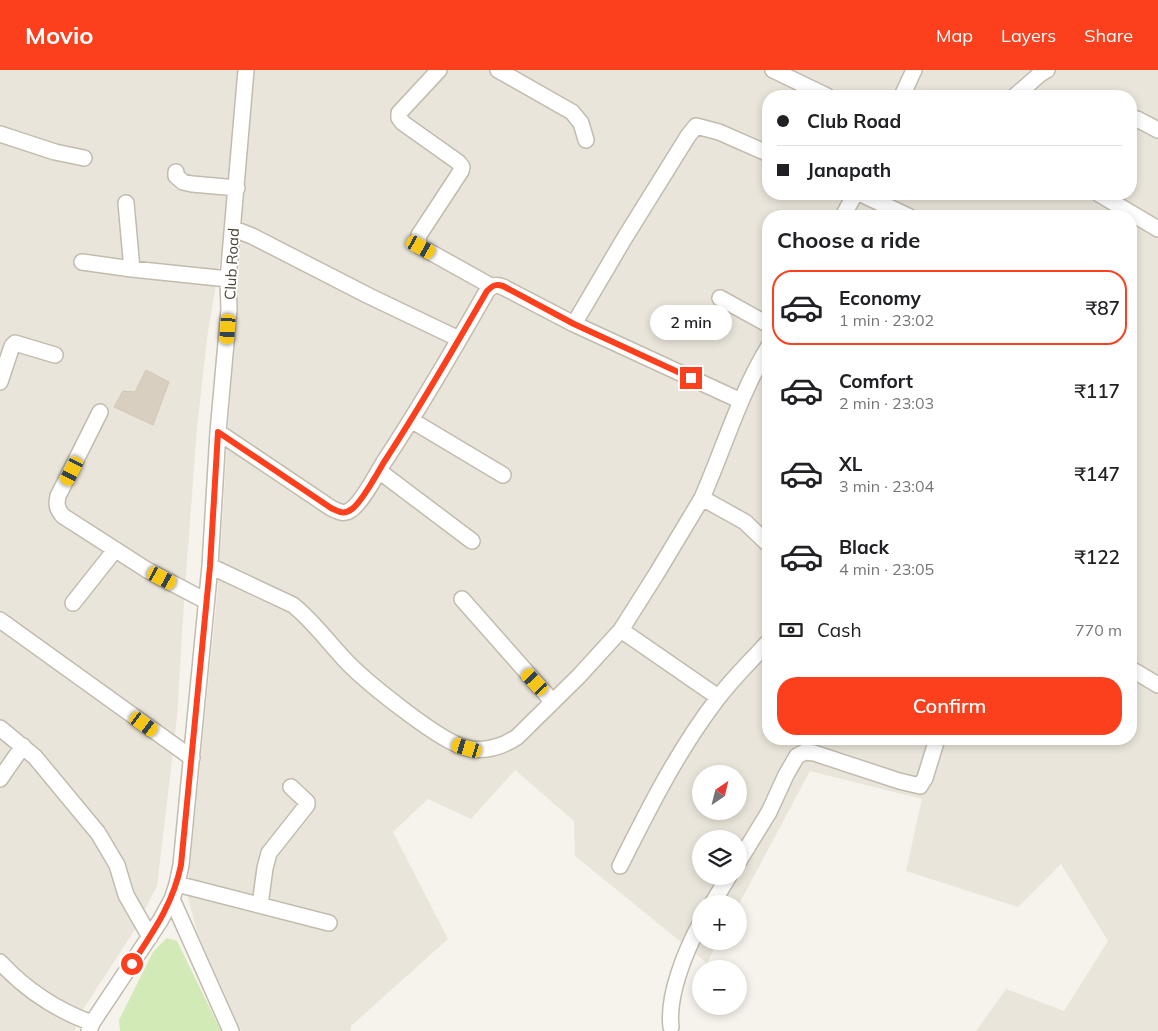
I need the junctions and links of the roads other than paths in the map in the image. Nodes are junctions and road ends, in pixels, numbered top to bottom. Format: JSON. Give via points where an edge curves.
{"nodes":[{"id":1,"x":246,"y":70,"type":"edge"},
{"id":2,"x":439,"y":70,"type":"edge"},
{"id":3,"x":498,"y":70,"type":"edge"},
{"id":4,"x":773,"y":70,"type":"edge"},
{"id":5,"x":914,"y":70,"type":"edge"},
{"id":6,"x":1047,"y":70,"type":"edge"},
{"id":7,"x":815,"y":90,"type":"edge"},
{"id":8,"x":905,"y":90,"type":"edge"},
{"id":9,"x":1022,"y":90,"type":"edge"},
{"id":10,"x":1137,"y":119,"type":"dead end"},
{"id":11,"x":1158,"y":130,"type":"edge"},
{"id":12,"x":0,"y":134,"type":"edge"},
{"id":13,"x":586,"y":140,"type":"dead end"},
{"id":14,"x":762,"y":151,"type":"edge"},
{"id":15,"x":84,"y":158,"type":"dead end"},
{"id":16,"x":176,"y":172,"type":"dead end"},
{"id":17,"x":237,"y":188,"type":"junction"},
{"id":18,"x":874,"y":200,"type":"edge"},
{"id":19,"x":1109,"y":200,"type":"edge"},
{"id":20,"x":126,"y":203,"type":"dead end"},
{"id":21,"x":895,"y":210,"type":"edge"},
{"id":22,"x":1126,"y":210,"type":"edge"},
{"id":23,"x":1137,"y":217,"type":"edge"},
{"id":24,"x":234,"y":229,"type":"junction"},
{"id":25,"x":1158,"y":229,"type":"edge"},
{"id":26,"x":82,"y":262,"type":"dead end"},
{"id":27,"x":132,"y":269,"type":"junction"},
{"id":28,"x":228,"y":279,"type":"junction"},
{"id":29,"x":491,"y":286,"type":"junction"},
{"id":30,"x":720,"y":298,"type":"dead end"},
{"id":31,"x":762,"y":321,"type":"edge"},
{"id":32,"x":574,"y":324,"type":"junction"},
{"id":33,"x":459,"y":339,"type":"junction"},
{"id":34,"x":55,"y":355,"type":"dead end"},
{"id":35,"x":762,"y":357,"type":"edge"},
{"id":36,"x":0,"y":382,"type":"edge"},
{"id":37,"x":741,"y":401,"type":"junction"},
{"id":38,"x":100,"y":412,"type":"dead end"},
{"id":39,"x":412,"y":420,"type":"junction"},
{"id":40,"x":218,"y":432,"type":"junction"},
{"id":41,"x":379,"y":471,"type":"junction"},
{"id":42,"x":503,"y":475,"type":"dead end"},
{"id":43,"x":702,"y":498,"type":"junction"},
{"id":44,"x":762,"y":538,"type":"edge"},
{"id":45,"x":472,"y":541,"type":"dead end"},
{"id":46,"x":115,"y":550,"type":"junction"},
{"id":47,"x":210,"y":566,"type":"junction"},
{"id":48,"x":462,"y":599,"type":"dead end"},
{"id":49,"x":206,"y":601,"type":"junction"},
{"id":50,"x":73,"y":603,"type":"dead end"},
{"id":51,"x":0,"y":620,"type":"edge"},
{"id":52,"x":621,"y":630,"type":"junction"},
{"id":53,"x":762,"y":650,"type":"edge"},
{"id":54,"x":1137,"y":673,"type":"edge"},
{"id":55,"x":1158,"y":685,"type":"edge"},
{"id":56,"x":718,"y":698,"type":"junction"},
{"id":57,"x":553,"y":702,"type":"junction"},
{"id":58,"x":0,"y":728,"type":"edge"},
{"id":59,"x":935,"y":745,"type":"edge"},
{"id":60,"x":23,"y":746,"type":"junction"},
{"id":61,"x":192,"y":758,"type":"junction"},
{"id":62,"x":0,"y":779,"type":"edge"},
{"id":63,"x":291,"y":787,"type":"dead end"},
{"id":64,"x":747,"y":848,"type":"edge"},
{"id":65,"x":620,"y":866,"type":"dead end"},
{"id":66,"x":178,"y":884,"type":"junction"},
{"id":67,"x":172,"y":899,"type":"junction"},
{"id":68,"x":260,"y":905,"type":"junction"},
{"id":69,"x":329,"y":923,"type":"dead end"},
{"id":70,"x":150,"y":936,"type":"junction"},
{"id":71,"x":692,"y":940,"type":"edge"},
{"id":72,"x":0,"y":962,"type":"edge"},
{"id":73,"x":90,"y":1027,"type":"edge"},
{"id":74,"x":671,"y":1027,"type":"dead end"},
{"id":75,"x":231,"y":1031,"type":"edge"}],
"edges":[{"from":1,"to":17,"type":"street","name":"Club Road"},
{"from":2,"to":29,"type":"street","via":[[399,113],[403,123],[462,167],[419,235],[418,243]]},
{"from":3,"to":13,"type":"street","via":[[572,112]]},
{"from":4,"to":7,"type":"street"},
{"from":5,"to":8,"type":"street"},
{"from":6,"to":9,"type":"street"},
{"from":10,"to":11,"type":"street"},
{"from":12,"to":15,"type":"street"},
{"from":14,"to":32,"type":"street","via":[[719,132],[696,126]]},
{"from":16,"to":17,"type":"street","via":[[176,176],[187,183]]},
{"from":17,"to":24,"type":"street","name":"Club Road"},
{"from":18,"to":21,"type":"street"},
{"from":19,"to":22,"type":"street"},
{"from":20,"to":27,"type":"street"},
{"from":23,"to":25,"type":"street"},
{"from":24,"to":28,"type":"street","name":"Club Road"},
{"from":24,"to":33,"type":"street"},
{"from":26,"to":27,"type":"street"},
{"from":27,"to":28,"type":"street"},
{"from":28,"to":40,"type":"street","name":"Club Road","via":[[229,309]]},
{"from":29,"to":32,"type":"street","via":[[503,286]]},
{"from":29,"to":33,"type":"street"},
{"from":30,"to":31,"type":"street"},
{"from":32,"to":37,"type":"street"},
{"from":33,"to":39,"type":"street"},
{"from":34,"to":36,"type":"street","via":[[14,343]]},
{"from":35,"to":37,"type":"street"},
{"from":37,"to":43,"type":"street"},
{"from":38,"to":46,"type":"street","via":[[57,504],[63,516]]},
{"from":39,"to":41,"type":"street"},
{"from":39,"to":42,"type":"street"},
{"from":40,"to":41,"type":"street","via":[[340,513],[354,508]]},
{"from":40,"to":47,"type":"street","name":"Club Road"},
{"from":41,"to":45,"type":"street"},
{"from":43,"to":44,"type":"street","via":[[745,522]]},
{"from":43,"to":52,"type":"street"},
{"from":46,"to":49,"type":"street"},
{"from":46,"to":50,"type":"street"},
{"from":47,"to":49,"type":"street","name":"Club Road"},
{"from":47,"to":57,"type":"street","via":[[293,605],[359,673],[454,744],[481,749],[507,744]]},
{"from":48,"to":57,"type":"street"},
{"from":49,"to":61,"type":"street","name":"Club Road"},
{"from":51,"to":61,"type":"street"},
{"from":52,"to":56,"type":"street"},
{"from":52,"to":57,"type":"street"},
{"from":53,"to":56,"type":"street"},
{"from":54,"to":55,"type":"street"},
{"from":56,"to":65,"type":"street","via":[[662,783]]},
{"from":58,"to":60,"type":"street"},
{"from":59,"to":64,"type":"street","via":[[920,786],[814,753],[797,756]]},
{"from":60,"to":62,"type":"street"},
{"from":60,"to":70,"type":"street","via":[[98,833],[117,865],[126,896]]},
{"from":61,"to":66,"type":"street","name":"Club Road"},
{"from":63,"to":68,"type":"street","via":[[307,805],[269,853]]},
{"from":66,"to":67,"type":"street","name":"Club Road"},
{"from":66,"to":68,"type":"street"},
{"from":67,"to":70,"type":"street","name":"Club Road"},
{"from":67,"to":75,"type":"street"},
{"from":68,"to":69,"type":"street"},
{"from":70,"to":73,"type":"street","name":"Club Road"},
{"from":71,"to":74,"type":"street","via":[[672,995]]},
{"from":72,"to":73,"type":"street","via":[[47,1002]]}]}
